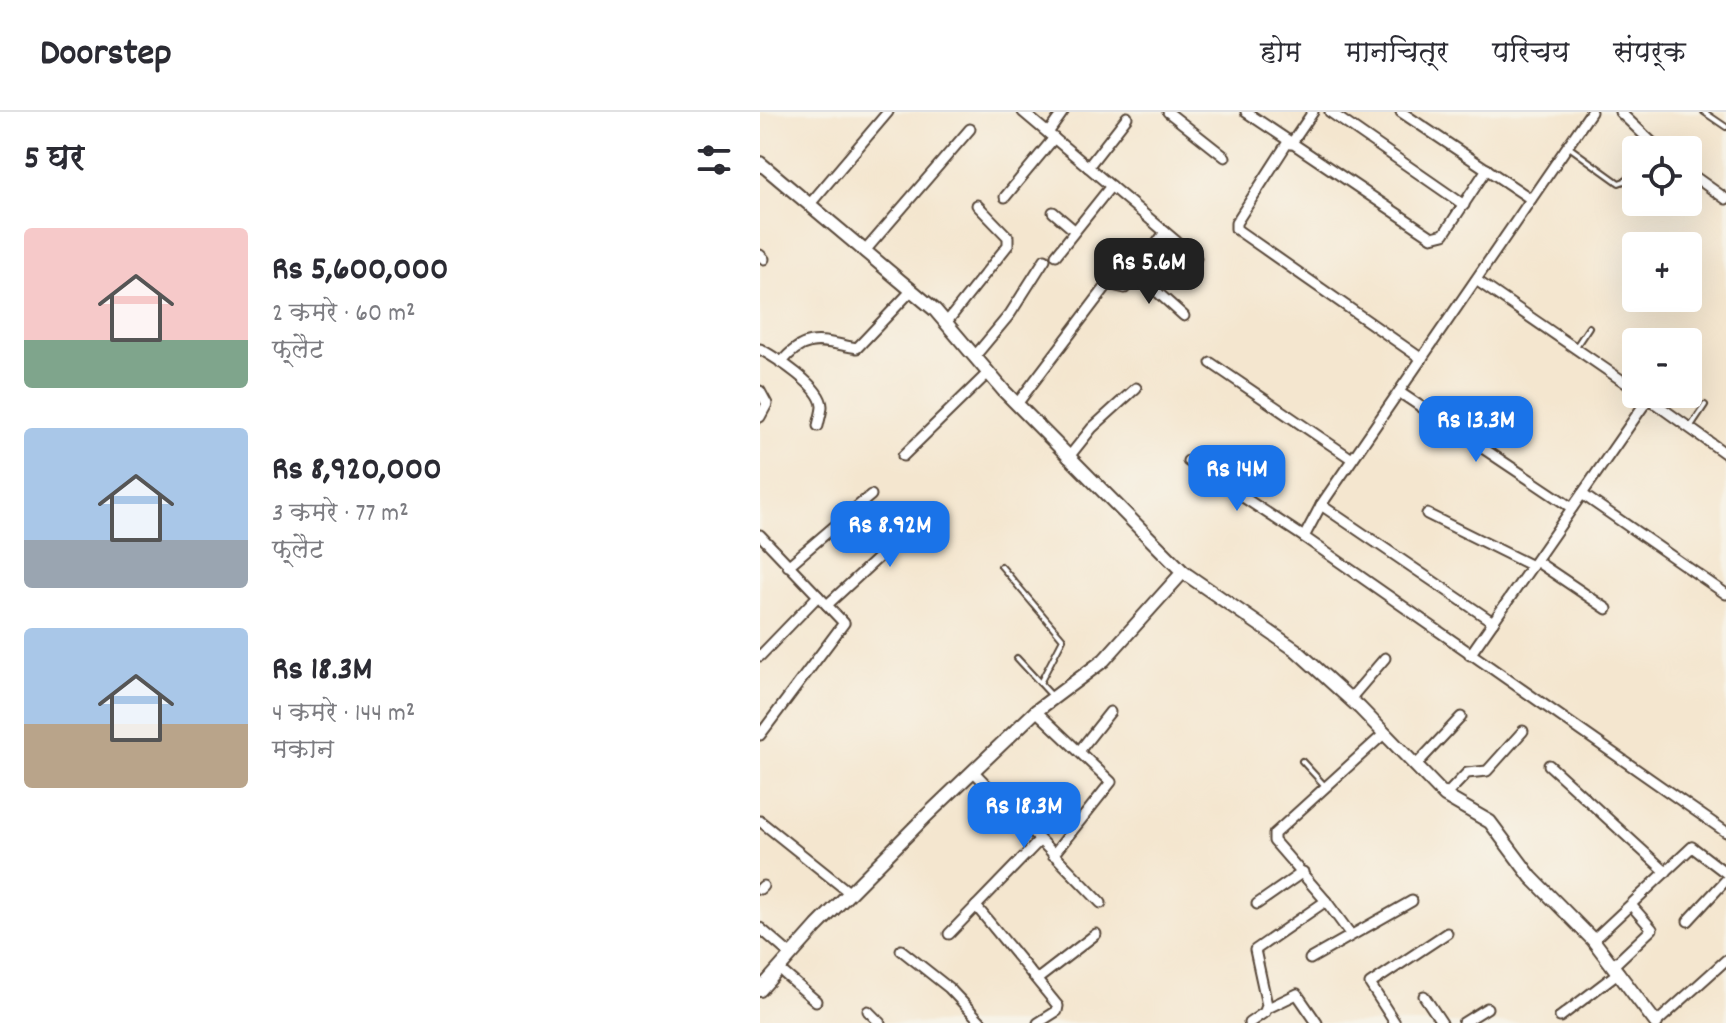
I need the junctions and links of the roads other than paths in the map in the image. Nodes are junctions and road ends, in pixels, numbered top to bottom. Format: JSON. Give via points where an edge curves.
{"nodes":[{"id":1,"x":888,"y":112,"type":"edge"},
{"id":2,"x":1023,"y":112,"type":"edge"},
{"id":3,"x":1063,"y":112,"type":"edge"},
{"id":4,"x":1168,"y":112,"type":"edge"},
{"id":5,"x":1246,"y":112,"type":"edge"},
{"id":6,"x":1313,"y":112,"type":"edge"},
{"id":7,"x":1330,"y":112,"type":"edge"},
{"id":8,"x":1401,"y":112,"type":"edge"},
{"id":9,"x":1591,"y":112,"type":"edge"},
{"id":10,"x":1620,"y":112,"type":"edge"},
{"id":11,"x":1704,"y":112,"type":"edge"},
{"id":12,"x":1127,"y":117,"type":"dead end"},
{"id":13,"x":1726,"y":127,"type":"edge"},
{"id":14,"x":970,"y":129,"type":"dead end"},
{"id":15,"x":1051,"y":136,"type":"junction"},
{"id":16,"x":1643,"y":136,"type":"edge"},
{"id":17,"x":1290,"y":143,"type":"junction"},
{"id":18,"x":1567,"y":146,"type":"junction"},
{"id":19,"x":1225,"y":157,"type":"dead end"},
{"id":20,"x":1088,"y":167,"type":"junction"},
{"id":21,"x":762,"y":169,"type":"edge"},
{"id":22,"x":1487,"y":169,"type":"junction"},
{"id":23,"x":1622,"y":182,"type":"edge"},
{"id":24,"x":1702,"y":182,"type":"edge"},
{"id":25,"x":1111,"y":186,"type":"junction"},
{"id":26,"x":1005,"y":197,"type":"dead end"},
{"id":27,"x":1531,"y":199,"type":"junction"},
{"id":28,"x":1726,"y":199,"type":"edge"},
{"id":29,"x":809,"y":205,"type":"junction"},
{"id":30,"x":977,"y":205,"type":"dead end"},
{"id":31,"x":1464,"y":205,"type":"junction"},
{"id":32,"x":1053,"y":212,"type":"dead end"},
{"id":33,"x":1074,"y":230,"type":"junction"},
{"id":34,"x":1165,"y":232,"type":"junction"},
{"id":35,"x":864,"y":252,"type":"junction"},
{"id":36,"x":1056,"y":255,"type":"dead end"},
{"id":37,"x":1196,"y":258,"type":"dead end"},
{"id":38,"x":1045,"y":259,"type":"dead end"},
{"id":39,"x":1136,"y":273,"type":"junction"},
{"id":40,"x":1476,"y":280,"type":"junction"},
{"id":41,"x":911,"y":291,"type":"junction"},
{"id":42,"x":1184,"y":316,"type":"dead end"},
{"id":43,"x":946,"y":323,"type":"junction"},
{"id":44,"x":1589,"y":327,"type":"dead end"},
{"id":45,"x":1575,"y":348,"type":"junction"},
{"id":46,"x":760,"y":349,"type":"edge"},
{"id":47,"x":975,"y":356,"type":"junction"},
{"id":48,"x":1422,"y":359,"type":"junction"},
{"id":49,"x":781,"y":363,"type":"junction"},
{"id":50,"x":1211,"y":363,"type":"dead end"},
{"id":51,"x":988,"y":373,"type":"junction"},
{"id":52,"x":1622,"y":380,"type":"edge"},
{"id":53,"x":1136,"y":388,"type":"dead end"},
{"id":54,"x":760,"y":391,"type":"edge"},
{"id":55,"x":1399,"y":392,"type":"junction"},
{"id":56,"x":1017,"y":404,"type":"junction"},
{"id":57,"x":1705,"y":405,"type":"dead end"},
{"id":58,"x":1637,"y":408,"type":"edge"},
{"id":59,"x":1662,"y":408,"type":"edge"},
{"id":60,"x":760,"y":417,"type":"edge"},
{"id":61,"x":818,"y":426,"type":"dead end"},
{"id":62,"x":1690,"y":428,"type":"junction"},
{"id":63,"x":1726,"y":454,"type":"edge"},
{"id":64,"x":903,"y":456,"type":"dead end"},
{"id":65,"x":1068,"y":458,"type":"junction"},
{"id":66,"x":1352,"y":459,"type":"junction"},
{"id":67,"x":1188,"y":461,"type":"dead end"},
{"id":68,"x":1582,"y":494,"type":"junction"},
{"id":69,"x":871,"y":495,"type":"dead end"},
{"id":70,"x":1321,"y":505,"type":"junction"},
{"id":71,"x":1572,"y":508,"type":"junction"},
{"id":72,"x":931,"y":509,"type":"dead end"},
{"id":73,"x":1427,"y":514,"type":"dead end"},
{"id":74,"x":760,"y":535,"type":"edge"},
{"id":75,"x":1304,"y":537,"type":"junction"},
{"id":76,"x":1534,"y":563,"type":"junction"},
{"id":77,"x":788,"y":566,"type":"junction"},
{"id":78,"x":1001,"y":566,"type":"dead end"},
{"id":79,"x":1183,"y":572,"type":"junction"},
{"id":80,"x":1726,"y":594,"type":"edge"},
{"id":81,"x":818,"y":596,"type":"junction"},
{"id":82,"x":827,"y":605,"type":"junction"},
{"id":83,"x":1607,"y":609,"type":"dead end"},
{"id":84,"x":1493,"y":622,"type":"junction"},
{"id":85,"x":1470,"y":655,"type":"junction"},
{"id":86,"x":760,"y":656,"type":"edge"},
{"id":87,"x":1017,"y":658,"type":"dead end"},
{"id":88,"x":1385,"y":658,"type":"dead end"},
{"id":89,"x":1040,"y":683,"type":"junction"},
{"id":90,"x":1053,"y":698,"type":"junction"},
{"id":91,"x":1350,"y":699,"type":"junction"},
{"id":92,"x":1036,"y":711,"type":"junction"},
{"id":93,"x":1110,"y":712,"type":"dead end"},
{"id":94,"x":1461,"y":717,"type":"dead end"},
{"id":95,"x":1523,"y":731,"type":"dead end"},
{"id":96,"x":1385,"y":733,"type":"junction"},
{"id":97,"x":760,"y":735,"type":"edge"},
{"id":98,"x":1080,"y":750,"type":"junction"},
{"id":99,"x":1302,"y":761,"type":"dead end"},
{"id":100,"x":1416,"y":765,"type":"junction"},
{"id":101,"x":1549,"y":765,"type":"dead end"},
{"id":102,"x":973,"y":771,"type":"junction"},
{"id":103,"x":1326,"y":787,"type":"junction"},
{"id":104,"x":1445,"y":796,"type":"junction"},
{"id":105,"x":760,"y":821,"type":"edge"},
{"id":106,"x":1726,"y":832,"type":"edge"},
{"id":107,"x":1039,"y":841,"type":"junction"},
{"id":108,"x":1053,"y":855,"type":"junction"},
{"id":109,"x":1303,"y":872,"type":"junction"},
{"id":110,"x":1666,"y":872,"type":"junction"},
{"id":111,"x":1726,"y":873,"type":"edge"},
{"id":112,"x":1726,"y":880,"type":"edge"},
{"id":113,"x":850,"y":893,"type":"junction"},
{"id":114,"x":1326,"y":901,"type":"junction"},
{"id":115,"x":1412,"y":901,"type":"dead end"},
{"id":116,"x":1101,"y":903,"type":"dead end"},
{"id":117,"x":1257,"y":904,"type":"dead end"},
{"id":118,"x":1631,"y":905,"type":"junction"},
{"id":119,"x":976,"y":906,"type":"junction"},
{"id":120,"x":1688,"y":921,"type":"dead end"},
{"id":121,"x":760,"y":928,"type":"edge"},
{"id":122,"x":1447,"y":933,"type":"dead end"},
{"id":123,"x":949,"y":934,"type":"dead end"},
{"id":124,"x":1096,"y":934,"type":"dead end"},
{"id":125,"x":1351,"y":935,"type":"junction"},
{"id":126,"x":1593,"y":940,"type":"junction"},
{"id":127,"x":901,"y":950,"type":"dead end"},
{"id":128,"x":791,"y":955,"type":"junction"},
{"id":129,"x":1310,"y":959,"type":"dead end"},
{"id":130,"x":1726,"y":960,"type":"edge"},
{"id":131,"x":1616,"y":968,"type":"junction"},
{"id":132,"x":779,"y":969,"type":"junction"},
{"id":133,"x":1039,"y":978,"type":"junction"},
{"id":134,"x":760,"y":989,"type":"edge"},
{"id":135,"x":1424,"y":996,"type":"dead end"},
{"id":136,"x":816,"y":1001,"type":"dead end"},
{"id":137,"x":1487,"y":1008,"type":"dead end"},
{"id":138,"x":1266,"y":1009,"type":"junction"},
{"id":139,"x":868,"y":1011,"type":"dead end"},
{"id":140,"x":1560,"y":1017,"type":"dead end"},
{"id":141,"x":1439,"y":1019,"type":"edge"},
{"id":142,"x":880,"y":1023,"type":"edge"},
{"id":143,"x":982,"y":1023,"type":"edge"},
{"id":144,"x":1038,"y":1023,"type":"edge"},
{"id":145,"x":1249,"y":1023,"type":"edge"},
{"id":146,"x":1317,"y":1023,"type":"edge"},
{"id":147,"x":1395,"y":1023,"type":"edge"},
{"id":148,"x":1425,"y":1023,"type":"edge"},
{"id":149,"x":1463,"y":1023,"type":"edge"},
{"id":150,"x":1656,"y":1023,"type":"edge"}],
"edges":[{"from":1,"to":29,"type":"street"},
{"from":2,"to":15,"type":"street"},
{"from":3,"to":15,"type":"street"},
{"from":4,"to":19,"type":"street"},
{"from":5,"to":17,"type":"street"},
{"from":6,"to":17,"type":"street"},
{"from":7,"to":31,"type":"street"},
{"from":8,"to":22,"type":"street"},
{"from":9,"to":18,"type":"street"},
{"from":10,"to":16,"type":"street"},
{"from":11,"to":13,"type":"lane"},
{"from":12,"to":20,"type":"street"},
{"from":14,"to":35,"type":"street"},
{"from":15,"to":20,"type":"street"},
{"from":15,"to":26,"type":"street"},
{"from":17,"to":31,"type":"street","via":[[1432,237],[1444,234]]},
{"from":17,"to":48,"type":"street","via":[[1236,229]]},
{"from":18,"to":23,"type":"lane"},
{"from":18,"to":27,"type":"street"},
{"from":20,"to":25,"type":"street"},
{"from":21,"to":29,"type":"street"},
{"from":22,"to":27,"type":"street"},
{"from":22,"to":31,"type":"street"},
{"from":24,"to":28,"type":"street"},
{"from":25,"to":33,"type":"street"},
{"from":25,"to":34,"type":"street"},
{"from":27,"to":40,"type":"street"},
{"from":29,"to":35,"type":"street"},
{"from":30,"to":43,"type":"street","via":[[1008,237],[1008,245]]},
{"from":32,"to":33,"type":"street"},
{"from":33,"to":36,"type":"street"},
{"from":34,"to":37,"type":"street"},
{"from":34,"to":39,"type":"street"},
{"from":35,"to":41,"type":"street"},
{"from":38,"to":47,"type":"street"},
{"from":39,"to":42,"type":"street"},
{"from":39,"to":56,"type":"street","via":[[1123,289],[1108,284]]},
{"from":40,"to":45,"type":"street"},
{"from":40,"to":48,"type":"street"},
{"from":41,"to":43,"type":"street"},
{"from":41,"to":49,"type":"street","via":[[857,348],[811,340],[793,348]]},
{"from":43,"to":47,"type":"street"},
{"from":44,"to":45,"type":"lane"},
{"from":45,"to":52,"type":"street"},
{"from":46,"to":49,"type":"street"},
{"from":47,"to":51,"type":"street"},
{"from":48,"to":55,"type":"street"},
{"from":49,"to":61,"type":"street","via":[[820,398]]},
{"from":50,"to":66,"type":"street"},
{"from":51,"to":56,"type":"street"},
{"from":51,"to":64,"type":"street"},
{"from":53,"to":65,"type":"street"},
{"from":54,"to":60,"type":"street","via":[[767,404]]},
{"from":55,"to":66,"type":"street"},
{"from":55,"to":71,"type":"street"},
{"from":56,"to":65,"type":"street"},
{"from":57,"to":62,"type":"lane"},
{"from":58,"to":68,"type":"street"},
{"from":59,"to":62,"type":"street"},
{"from":62,"to":63,"type":"street"},
{"from":65,"to":79,"type":"street"},
{"from":66,"to":70,"type":"street"},
{"from":67,"to":75,"type":"street"},
{"from":68,"to":71,"type":"street"},
{"from":68,"to":80,"type":"street"},
{"from":69,"to":77,"type":"street"},
{"from":70,"to":75,"type":"street"},
{"from":70,"to":84,"type":"street"},
{"from":71,"to":76,"type":"street"},
{"from":72,"to":82,"type":"street"},
{"from":73,"to":76,"type":"street"},
{"from":74,"to":77,"type":"street"},
{"from":75,"to":85,"type":"street"},
{"from":76,"to":83,"type":"street"},
{"from":76,"to":84,"type":"street"},
{"from":77,"to":81,"type":"street"},
{"from":78,"to":89,"type":"lane","via":[[1063,639]]},
{"from":79,"to":90,"type":"street","via":[[1104,660]]},
{"from":79,"to":91,"type":"street","via":[[1296,650]]},
{"from":81,"to":82,"type":"street"},
{"from":81,"to":86,"type":"street"},
{"from":82,"to":97,"type":"street","via":[[843,627]]},
{"from":84,"to":85,"type":"street"},
{"from":85,"to":106,"type":"street"},
{"from":87,"to":89,"type":"lane"},
{"from":88,"to":91,"type":"street"},
{"from":89,"to":90,"type":"lane"},
{"from":90,"to":92,"type":"street"},
{"from":91,"to":96,"type":"street"},
{"from":92,"to":98,"type":"street"},
{"from":92,"to":102,"type":"street"},
{"from":93,"to":98,"type":"street"},
{"from":94,"to":100,"type":"street"},
{"from":95,"to":104,"type":"street","via":[[1487,771],[1467,773]]},
{"from":96,"to":100,"type":"street"},
{"from":96,"to":103,"type":"street"},
{"from":98,"to":108,"type":"street","via":[[1111,782]]},
{"from":99,"to":103,"type":"lane"},
{"from":100,"to":104,"type":"street"},
{"from":101,"to":110,"type":"street"},
{"from":102,"to":107,"type":"street"},
{"from":102,"to":113,"type":"street"},
{"from":103,"to":109,"type":"street","via":[[1273,838]]},
{"from":104,"to":126,"type":"street","via":[[1490,822],[1520,865]]},
{"from":105,"to":113,"type":"street"},
{"from":107,"to":108,"type":"street"},
{"from":107,"to":119,"type":"street"},
{"from":108,"to":116,"type":"street"},
{"from":109,"to":114,"type":"street"},
{"from":109,"to":117,"type":"street"},
{"from":110,"to":111,"type":"street","via":[[1692,847]]},
{"from":110,"to":118,"type":"street"},
{"from":112,"to":120,"type":"street"},
{"from":113,"to":128,"type":"street"},
{"from":114,"to":125,"type":"street"},
{"from":114,"to":138,"type":"street","via":[[1255,950]]},
{"from":115,"to":125,"type":"street"},
{"from":118,"to":126,"type":"street"},
{"from":118,"to":131,"type":"street","via":[[1652,929]]},
{"from":119,"to":123,"type":"street"},
{"from":119,"to":133,"type":"street"},
{"from":121,"to":128,"type":"street"},
{"from":122,"to":147,"type":"street","via":[[1370,984]]},
{"from":124,"to":133,"type":"street"},
{"from":125,"to":129,"type":"street"},
{"from":126,"to":131,"type":"street"},
{"from":127,"to":143,"type":"street"},
{"from":128,"to":132,"type":"street"},
{"from":130,"to":150,"type":"street"},
{"from":131,"to":140,"type":"street"},
{"from":131,"to":150,"type":"street"},
{"from":132,"to":134,"type":"street"},
{"from":132,"to":136,"type":"street"},
{"from":133,"to":144,"type":"street","via":[[1059,1008]]},
{"from":135,"to":141,"type":"street"},
{"from":137,"to":149,"type":"street"},
{"from":138,"to":145,"type":"street"},
{"from":138,"to":146,"type":"street","via":[[1297,994]]},
{"from":139,"to":142,"type":"street"},
{"from":141,"to":148,"type":"street"}]}
